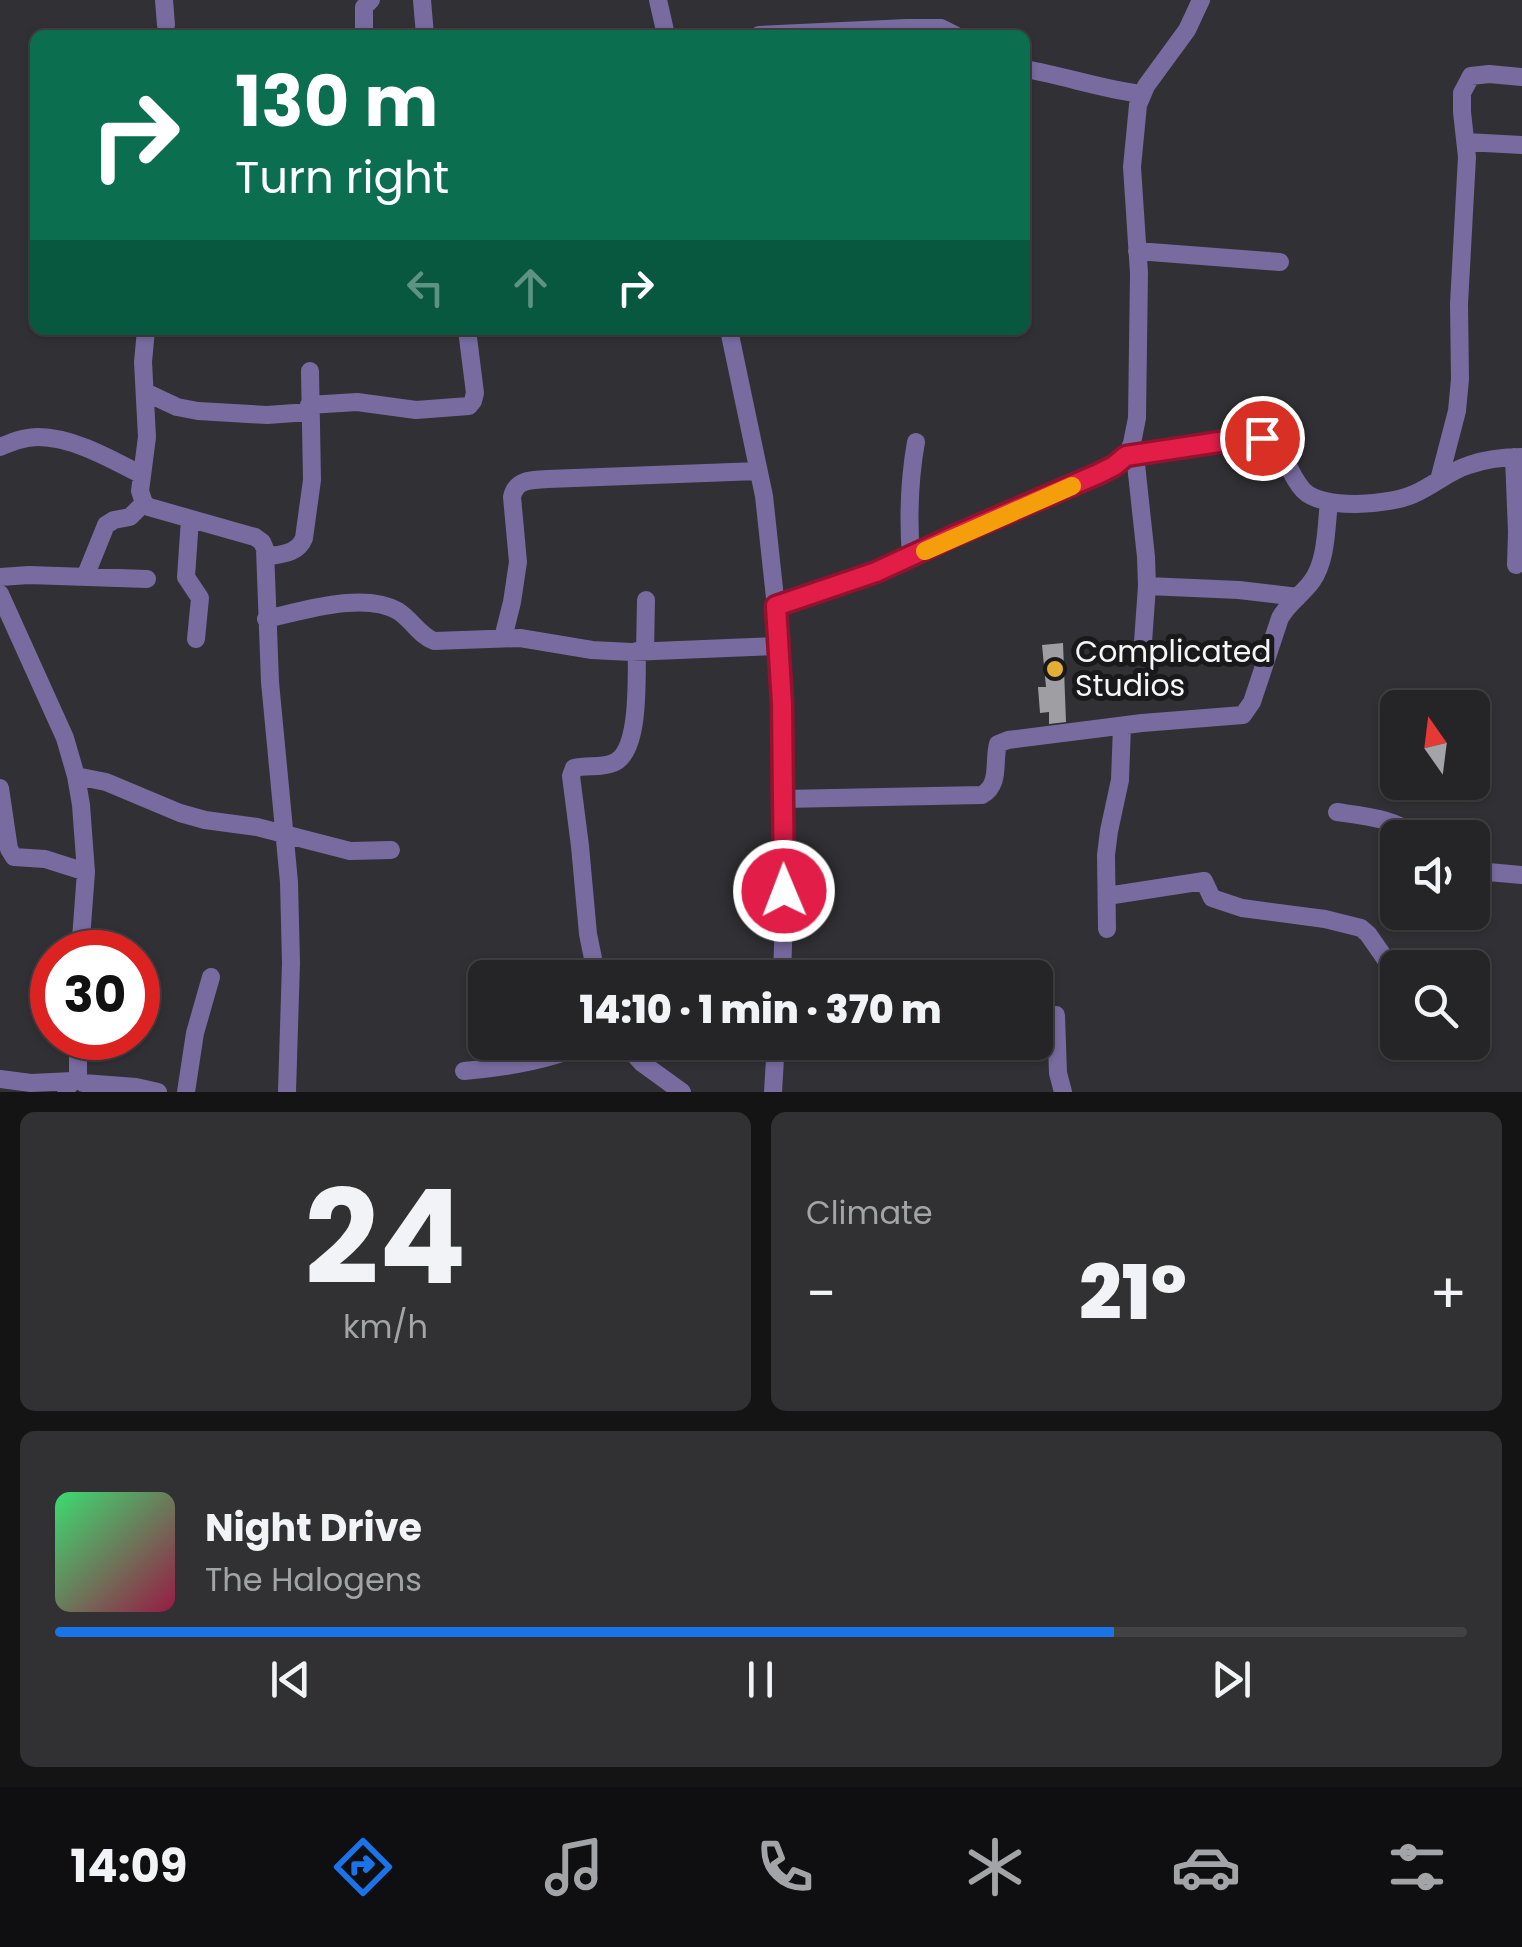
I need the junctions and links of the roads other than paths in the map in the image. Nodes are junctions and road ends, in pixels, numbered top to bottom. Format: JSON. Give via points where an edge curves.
{"nodes":[{"id":1,"x":164,"y":0,"type":"edge"},
{"id":2,"x":371,"y":0,"type":"edge"},
{"id":3,"x":422,"y":0,"type":"edge"},
{"id":4,"x":658,"y":0,"type":"edge"},
{"id":5,"x":1201,"y":0,"type":"edge"},
{"id":6,"x":166,"y":24,"type":"dead end"},
{"id":7,"x":364,"y":30,"type":"edge"},
{"id":8,"x":425,"y":30,"type":"edge"},
{"id":9,"x":665,"y":30,"type":"edge"},
{"id":10,"x":865,"y":30,"type":"edge"},
{"id":11,"x":945,"y":30,"type":"edge"},
{"id":12,"x":1030,"y":70,"type":"edge"},
{"id":13,"x":1522,"y":77,"type":"edge"},
{"id":14,"x":1142,"y":94,"type":"junction"},
{"id":15,"x":1466,"y":142,"type":"junction"},
{"id":16,"x":1522,"y":145,"type":"edge"},
{"id":17,"x":1138,"y":251,"type":"junction"},
{"id":18,"x":1280,"y":262,"type":"dead end"},
{"id":19,"x":146,"y":335,"type":"edge"},
{"id":20,"x":468,"y":335,"type":"edge"},
{"id":21,"x":730,"y":335,"type":"edge"},
{"id":22,"x":310,"y":371,"type":"dead end"},
{"id":23,"x":145,"y":392,"type":"junction"},
{"id":24,"x":309,"y":408,"type":"junction"},
{"id":25,"x":916,"y":442,"type":"dead end"},
{"id":26,"x":0,"y":447,"type":"edge"},
{"id":27,"x":1131,"y":455,"type":"junction"},
{"id":28,"x":1518,"y":457,"type":"edge"},
{"id":29,"x":758,"y":471,"type":"junction"},
{"id":30,"x":142,"y":475,"type":"junction"},
{"id":31,"x":1439,"y":480,"type":"junction"},
{"id":32,"x":1328,"y":502,"type":"junction"},
{"id":33,"x":144,"y":504,"type":"junction"},
{"id":34,"x":190,"y":518,"type":"junction"},
{"id":35,"x":266,"y":557,"type":"junction"},
{"id":36,"x":911,"y":557,"type":"junction"},
{"id":37,"x":1516,"y":565,"type":"dead end"},
{"id":38,"x":0,"y":577,"type":"edge"},
{"id":39,"x":85,"y":577,"type":"junction"},
{"id":40,"x":147,"y":578,"type":"dead end"},
{"id":41,"x":1147,"y":586,"type":"junction"},
{"id":42,"x":0,"y":594,"type":"edge"},
{"id":43,"x":1298,"y":597,"type":"junction"},
{"id":44,"x":646,"y":600,"type":"dead end"},
{"id":45,"x":776,"y":606,"type":"junction"},
{"id":46,"x":266,"y":619,"type":"junction"},
{"id":47,"x":503,"y":638,"type":"junction"},
{"id":48,"x":196,"y":639,"type":"dead end"},
{"id":49,"x":1143,"y":642,"type":"dead end"},
{"id":50,"x":778,"y":646,"type":"junction"},
{"id":51,"x":641,"y":651,"type":"junction"},
{"id":52,"x":1122,"y":726,"type":"junction"},
{"id":53,"x":76,"y":776,"type":"junction"},
{"id":54,"x":0,"y":788,"type":"edge"},
{"id":55,"x":783,"y":799,"type":"junction"},
{"id":56,"x":1337,"y":812,"type":"dead end"},
{"id":57,"x":1390,"y":820,"type":"edge"},
{"id":58,"x":284,"y":835,"type":"junction"},
{"id":59,"x":391,"y":850,"type":"dead end"},
{"id":60,"x":86,"y":872,"type":"junction"},
{"id":61,"x":1490,"y":872,"type":"edge"},
{"id":62,"x":1522,"y":875,"type":"edge"},
{"id":63,"x":1107,"y":896,"type":"junction"},
{"id":64,"x":1107,"y":929,"type":"dead end"},
{"id":65,"x":82,"y":930,"type":"edge"},
{"id":66,"x":1380,"y":951,"type":"edge"},
{"id":67,"x":594,"y":960,"type":"edge"},
{"id":68,"x":782,"y":960,"type":"edge"},
{"id":69,"x":211,"y":977,"type":"dead end"},
{"id":70,"x":1056,"y":1015,"type":"dead end"},
{"id":71,"x":78,"y":1060,"type":"edge"},
{"id":72,"x":542,"y":1060,"type":"edge"},
{"id":73,"x":639,"y":1060,"type":"edge"},
{"id":74,"x":775,"y":1060,"type":"edge"},
{"id":75,"x":464,"y":1071,"type":"dead end"},
{"id":76,"x":0,"y":1079,"type":"edge"},
{"id":77,"x":77,"y":1085,"type":"edge"},
{"id":78,"x":158,"y":1092,"type":"edge"},
{"id":79,"x":186,"y":1092,"type":"edge"},
{"id":80,"x":287,"y":1092,"type":"edge"},
{"id":81,"x":682,"y":1092,"type":"edge"},
{"id":82,"x":773,"y":1092,"type":"edge"},
{"id":83,"x":1063,"y":1092,"type":"edge"}],
"edges":[{"from":1,"to":6,"type":"street"},
{"from":2,"to":7,"type":"street","via":[[364,7]]},
{"from":3,"to":8,"type":"street"},
{"from":4,"to":9,"type":"street"},
{"from":5,"to":14,"type":"street"},
{"from":10,"to":11,"type":"street"},
{"from":12,"to":14,"type":"street"},
{"from":13,"to":15,"type":"street","via":[[1471,76],[1462,93]]},
{"from":14,"to":17,"type":"street","via":[[1132,147]]},
{"from":15,"to":16,"type":"street"},
{"from":15,"to":31,"type":"street","via":[[1460,380]]},
{"from":17,"to":18,"type":"street"},
{"from":17,"to":27,"type":"street"},
{"from":19,"to":23,"type":"street"},
{"from":20,"to":24,"type":"street","via":[[475,393],[469,406],[416,410],[357,402]]},
{"from":21,"to":29,"type":"street"},
{"from":22,"to":24,"type":"street"},
{"from":23,"to":24,"type":"street","via":[[198,411],[267,415]]},
{"from":23,"to":30,"type":"street"},
{"from":24,"to":35,"type":"street","via":[[312,480],[304,538],[295,550]]},
{"from":25,"to":36,"type":"street"},
{"from":26,"to":30,"type":"street","via":[[50,438]]},
{"from":27,"to":32,"type":"street","via":[[1271,440],[1302,489]]},
{"from":27,"to":36,"type":"street"},
{"from":27,"to":41,"type":"street"},
{"from":28,"to":31,"type":"street","via":[[1466,466]]},
{"from":28,"to":37,"type":"street"},
{"from":29,"to":45,"type":"street"},
{"from":29,"to":47,"type":"street","via":[[520,483],[512,498],[518,562]]},
{"from":30,"to":33,"type":"street"},
{"from":31,"to":32,"type":"street","via":[[1398,500]]},
{"from":32,"to":43,"type":"street","via":[[1319,569]]},
{"from":33,"to":34,"type":"street"},
{"from":33,"to":39,"type":"street","via":[[106,525]]},
{"from":34,"to":35,"type":"street","via":[[255,537]]},
{"from":34,"to":48,"type":"street","via":[[186,577],[200,598]]},
{"from":35,"to":46,"type":"street"},
{"from":36,"to":45,"type":"street"},
{"from":38,"to":39,"type":"street"},
{"from":39,"to":40,"type":"street"},
{"from":41,"to":43,"type":"street"},
{"from":41,"to":49,"type":"street"},
{"from":42,"to":53,"type":"street"},
{"from":43,"to":52,"type":"street","via":[[1280,618],[1243,715]]},
{"from":44,"to":51,"type":"street"},
{"from":45,"to":50,"type":"street"},
{"from":46,"to":47,"type":"street","via":[[325,606],[378,604],[434,641]]},
{"from":46,"to":58,"type":"street"},
{"from":47,"to":51,"type":"street"},
{"from":50,"to":51,"type":"street"},
{"from":50,"to":55,"type":"street"},
{"from":51,"to":67,"type":"street","via":[[634,731],[621,759],[574,768],[571,776]]},
{"from":52,"to":55,"type":"street","via":[[1001,742],[995,778],[982,795]]},
{"from":52,"to":63,"type":"street"},
{"from":53,"to":58,"type":"street","via":[[180,813]]},
{"from":53,"to":60,"type":"street"},
{"from":54,"to":60,"type":"street","via":[[14,857]]},
{"from":55,"to":68,"type":"street"},
{"from":56,"to":57,"type":"street"},
{"from":58,"to":59,"type":"street","via":[[350,851]]},
{"from":58,"to":80,"type":"street","via":[[291,964]]},
{"from":60,"to":65,"type":"street"},
{"from":61,"to":62,"type":"street"},
{"from":63,"to":64,"type":"street"},
{"from":63,"to":66,"type":"street","via":[[1204,881],[1214,900],[1228,905],[1361,928]]},
{"from":69,"to":79,"type":"street"},
{"from":70,"to":83,"type":"street"},
{"from":71,"to":77,"type":"street"},
{"from":72,"to":75,"type":"street"},
{"from":73,"to":81,"type":"street"},
{"from":74,"to":82,"type":"street"},
{"from":76,"to":77,"type":"street"},
{"from":77,"to":78,"type":"street"}]}
